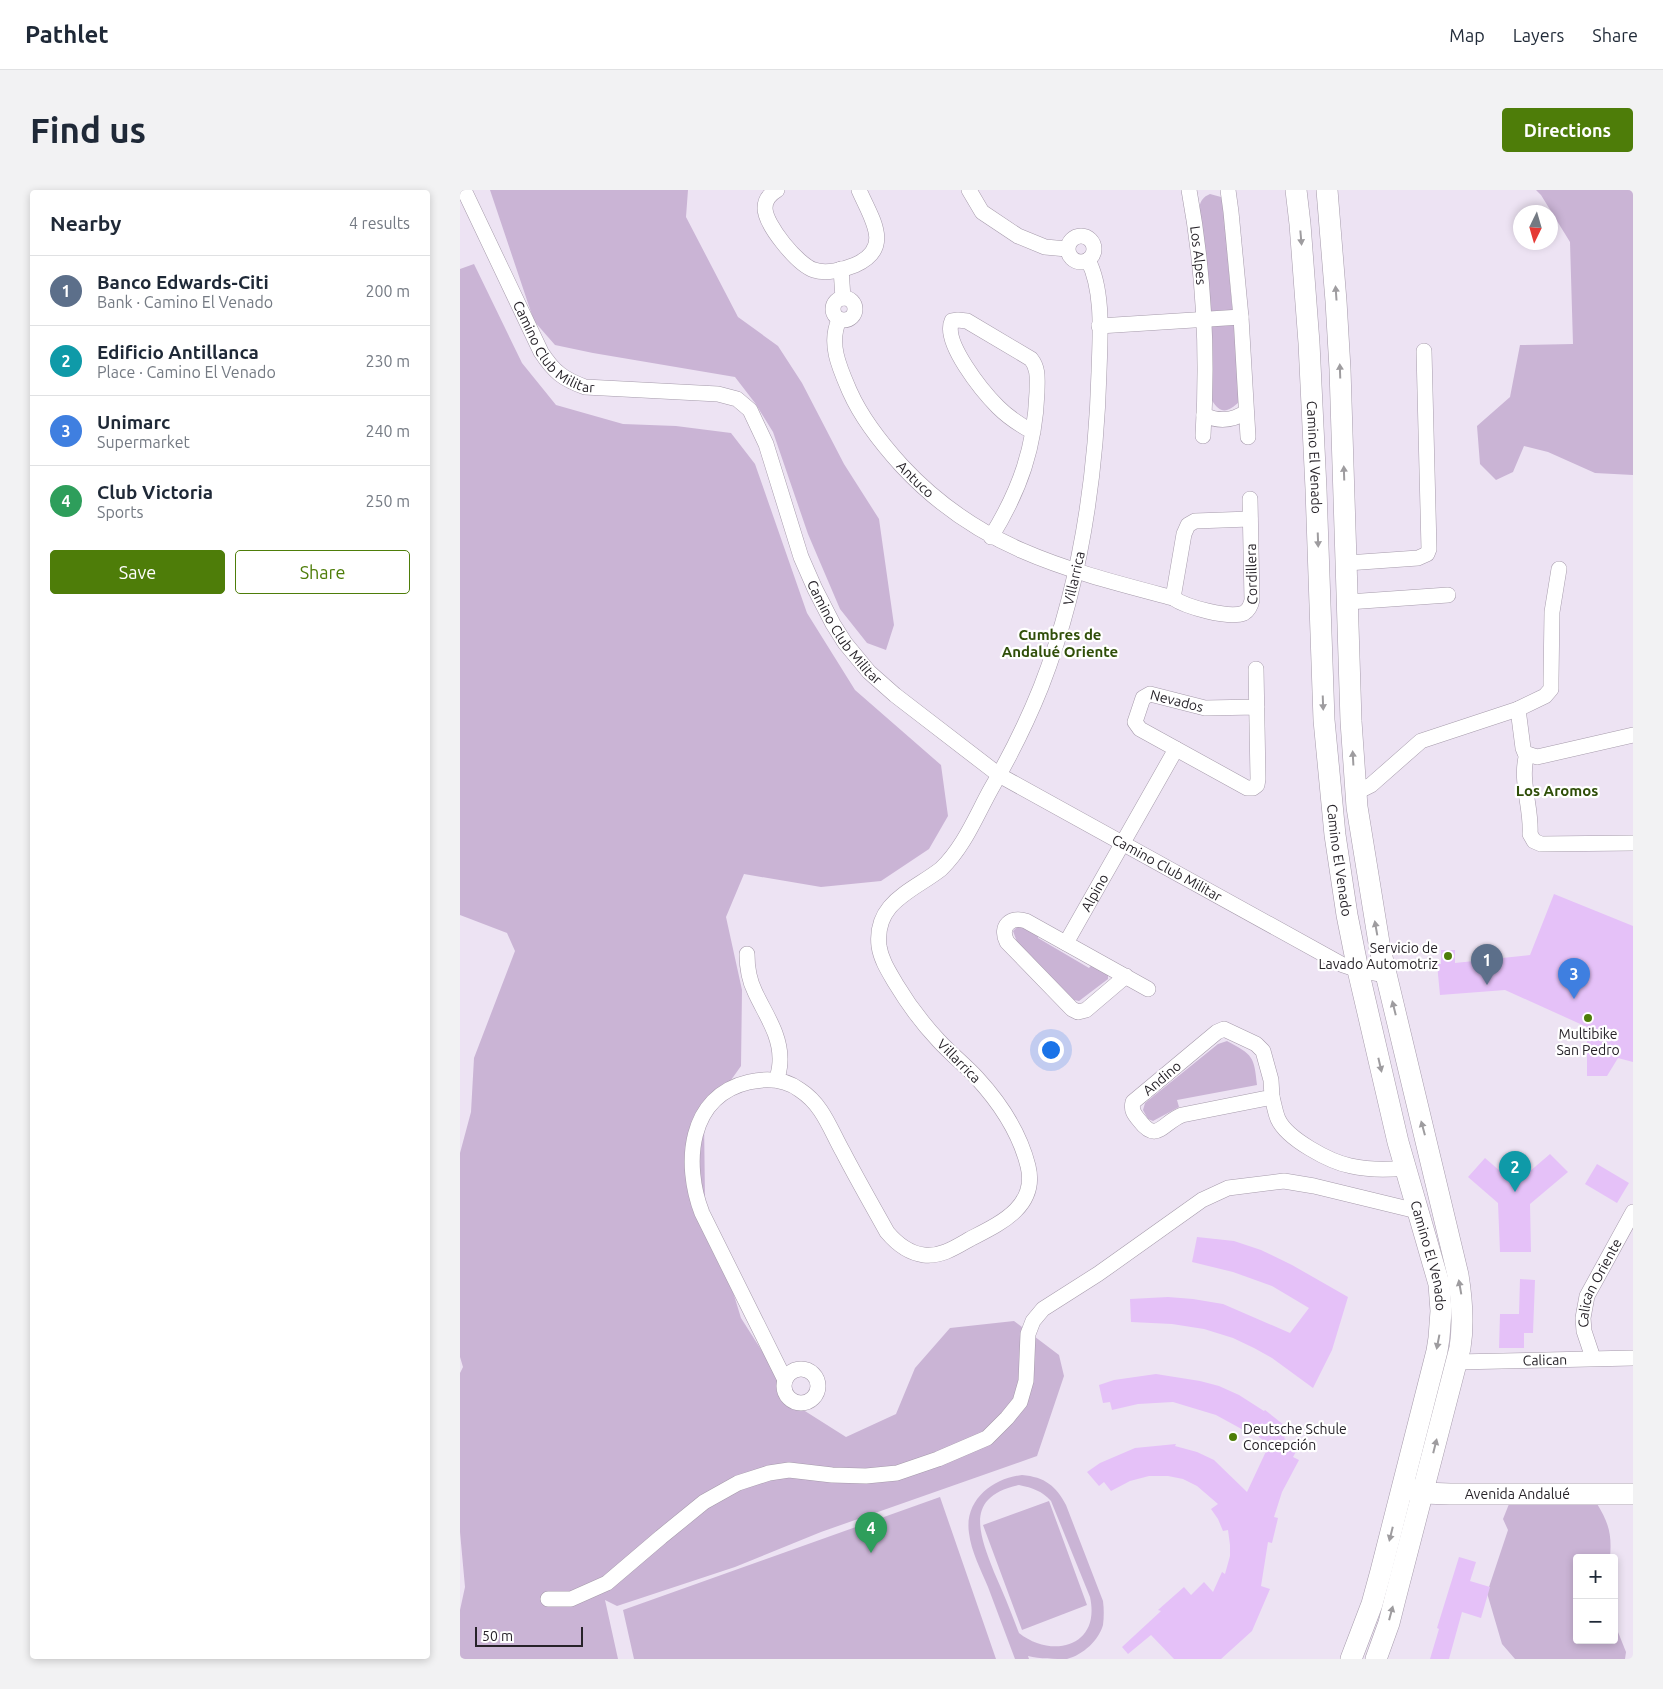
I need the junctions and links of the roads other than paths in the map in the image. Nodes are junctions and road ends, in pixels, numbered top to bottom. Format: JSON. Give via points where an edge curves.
{"nodes":[{"id":1,"x":464,"y":190,"type":"edge"},
{"id":2,"x":777,"y":190,"type":"edge"},
{"id":3,"x":859,"y":190,"type":"edge"},
{"id":4,"x":969,"y":190,"type":"edge"},
{"id":5,"x":1191,"y":190,"type":"edge"},
{"id":6,"x":1228,"y":190,"type":"edge"},
{"id":7,"x":1296,"y":190,"type":"edge"},
{"id":8,"x":1327,"y":190,"type":"edge"},
{"id":9,"x":1067,"y":249,"type":"junction"},
{"id":10,"x":1088,"y":260,"type":"junction"},
{"id":11,"x":841,"y":269,"type":"junction"},
{"id":12,"x":1241,"y":317,"type":"junction"},
{"id":13,"x":1204,"y":320,"type":"junction"},
{"id":14,"x":1099,"y":326,"type":"junction"},
{"id":15,"x":1338,"y":342,"type":"junction"},
{"id":16,"x":1309,"y":343,"type":"junction"},
{"id":17,"x":1424,"y":351,"type":"dead end"},
{"id":18,"x":1246,"y":412,"type":"junction"},
{"id":19,"x":1204,"y":415,"type":"junction"},
{"id":20,"x":1033,"y":432,"type":"junction"},
{"id":21,"x":1203,"y":436,"type":"dead end"},
{"id":22,"x":1248,"y":437,"type":"dead end"},
{"id":23,"x":1250,"y":499,"type":"dead end"},
{"id":24,"x":1250,"y":519,"type":"junction"},
{"id":25,"x":991,"y":537,"type":"junction"},
{"id":26,"x":1346,"y":563,"type":"junction"},
{"id":27,"x":1558,"y":569,"type":"dead end"},
{"id":28,"x":1076,"y":570,"type":"junction"},
{"id":29,"x":1448,"y":595,"type":"dead end"},
{"id":30,"x":1172,"y":598,"type":"junction"},
{"id":31,"x":1348,"y":602,"type":"junction"},
{"id":32,"x":1256,"y":669,"type":"dead end"},
{"id":33,"x":1257,"y":707,"type":"junction"},
{"id":34,"x":1518,"y":709,"type":"junction"},
{"id":35,"x":1633,"y":735,"type":"edge"},
{"id":36,"x":1176,"y":749,"type":"junction"},
{"id":37,"x":1527,"y":754,"type":"junction"},
{"id":38,"x":999,"y":775,"type":"junction"},
{"id":39,"x":1355,"y":794,"type":"junction"},
{"id":40,"x":1633,"y":843,"type":"edge"},
{"id":41,"x":1123,"y":844,"type":"junction"},
{"id":42,"x":1066,"y":943,"type":"junction"},
{"id":43,"x":746,"y":954,"type":"dead end"},
{"id":44,"x":1358,"y":970,"type":"junction"},
{"id":45,"x":1386,"y":975,"type":"junction"},
{"id":46,"x":1126,"y":976,"type":"junction"},
{"id":47,"x":1148,"y":989,"type":"dead end"},
{"id":48,"x":777,"y":1080,"type":"junction"},
{"id":49,"x":1272,"y":1096,"type":"junction"},
{"id":50,"x":1405,"y":1168,"type":"junction"},
{"id":51,"x":1418,"y":1211,"type":"junction"},
{"id":52,"x":1633,"y":1212,"type":"edge"},
{"id":53,"x":1593,"y":1358,"type":"junction"},
{"id":54,"x":1633,"y":1358,"type":"edge"},
{"id":55,"x":1456,"y":1362,"type":"junction"},
{"id":56,"x":784,"y":1380,"type":"dead end"},
{"id":57,"x":1403,"y":1486,"type":"junction"},
{"id":58,"x":1423,"y":1493,"type":"junction"},
{"id":59,"x":1633,"y":1494,"type":"edge"},
{"id":60,"x":548,"y":1599,"type":"dead end"},
{"id":61,"x":1350,"y":1659,"type":"edge"},
{"id":62,"x":1376,"y":1659,"type":"edge"}],
"edges":[{"from":1,"to":38,"type":"street","name":"Camino Club Militar","via":[[541,352],[568,381],[585,387],[718,394],[737,399],[750,410],[766,444],[801,557],[845,643],[869,672]]},
{"from":2,"to":11,"type":"street","via":[[768,197],[765,212],[782,242],[808,267],[821,271]]},
{"from":3,"to":11,"type":"street","via":[[876,231],[877,245],[862,262]]},
{"from":4,"to":9,"type":"street","via":[[982,212],[1018,236],[1045,247]]},
{"from":5,"to":13,"type":"street","name":"Los Alpes"},
{"from":6,"to":12,"type":"street"},
{"from":7,"to":16,"type":"street","name":"Camino El Venado","one_way":true},
{"from":15,"to":8,"type":"street","name":"Camino El Venado","one_way":true},
{"from":9,"to":10,"type":"street","via":[[1073,259],[1080,262]]},
{"from":9,"to":10,"type":"street","name":"Villarrica","via":[[1073,238],[1081,235],[1089,238],[1094,250]]},
{"from":10,"to":14,"type":"street","name":"Villarrica","via":[[1097,284]]},
{"from":11,"to":25,"type":"street","name":"Antuco","via":[[843,298],[852,301],[855,311],[850,319],[839,320],[834,337],[836,356],[853,398],[894,457],[932,495]]},
{"from":12,"to":13,"type":"street"},
{"from":12,"to":18,"type":"street"},
{"from":13,"to":14,"type":"street"},
{"from":13,"to":19,"type":"street","name":"Los Alpes"},
{"from":14,"to":28,"type":"street","name":"Villarrica","via":[[1094,460]]},
{"from":15,"to":16,"type":"street"},
{"from":26,"to":15,"type":"street","name":"Camino El Venado","one_way":true},
{"from":16,"to":44,"type":"street","name":"Camino El Venado","one_way":true,"via":[[1324,720],[1339,862]]},
{"from":17,"to":26,"type":"street","via":[[1429,549],[1427,554],[1418,558]]},
{"from":18,"to":19,"type":"street","via":[[1226,420]]},
{"from":18,"to":22,"type":"street"},
{"from":19,"to":21,"type":"street","name":"Los Alpes"},
{"from":20,"to":20,"type":"street","via":[[1037,373],[1034,363],[972,324],[952,321],[952,342],[976,380],[998,407]]},
{"from":20,"to":25,"type":"street","via":[[1021,480]]},
{"from":23,"to":24,"type":"street","name":"Cordillera"},
{"from":24,"to":30,"type":"street","via":[[1198,520],[1188,525]]},
{"from":24,"to":30,"type":"street","name":"Cordillera","via":[[1252,600],[1249,609],[1225,614],[1183,604]]},
{"from":25,"to":28,"type":"street","name":"Antuco","via":[[1032,556]]},
{"from":26,"to":31,"type":"street","name":"Camino El Venado"},
{"from":27,"to":34,"type":"street","via":[[1552,612],[1551,689],[1545,696]]},
{"from":28,"to":30,"type":"street","name":"Cordillera"},
{"from":28,"to":38,"type":"street","name":"Villarrica","via":[[1040,688]]},
{"from":29,"to":31,"type":"street"},
{"from":39,"to":31,"type":"street","name":"Camino El Venado","one_way":true},
{"from":32,"to":33,"type":"street","name":"Nevados"},
{"from":33,"to":36,"type":"street","name":"Nevados","via":[[1258,779],[1255,787],[1247,788]]},
{"from":33,"to":36,"type":"street","name":"Nevados","via":[[1205,708],[1156,694],[1147,695],[1135,719],[1136,725]]},
{"from":34,"to":37,"type":"street","via":[[1523,748]]},
{"from":34,"to":39,"type":"street","via":[[1421,741],[1371,785]]},
{"from":35,"to":37,"type":"street","via":[[1537,757]]},
{"from":36,"to":41,"type":"street"},
{"from":37,"to":40,"type":"street","via":[[1524,768],[1530,834],[1534,841],[1541,844]]},
{"from":38,"to":41,"type":"street","name":"Camino Club Militar"},
{"from":38,"to":48,"type":"street","name":"Villarrica","via":[[963,841],[947,863],[898,897],[889,907],[880,930],[879,948],[885,965],[906,1000],[940,1042],[987,1089],[1008,1119],[1028,1168],[1028,1187],[1018,1208],[1002,1223],[946,1252],[924,1255],[906,1249],[886,1232],[819,1107],[800,1090]]},
{"from":45,"to":39,"type":"street","name":"Camino El Venado","one_way":true},
{"from":41,"to":42,"type":"street","name":"Alpino"},
{"from":41,"to":44,"type":"street","name":"Camino Club Militar","via":[[1343,965]]},
{"from":42,"to":46,"type":"street"},
{"from":42,"to":46,"type":"street","via":[[1022,920],[1010,921],[1004,930],[1006,942],[1078,1012],[1084,1011]]},
{"from":43,"to":48,"type":"street","via":[[749,978],[773,1026],[778,1046]]},
{"from":44,"to":45,"type":"street","name":"Camino Club Militar"},
{"from":44,"to":50,"type":"street","name":"Camino El Venado","one_way":true},
{"from":55,"to":45,"type":"street","name":"Camino El Venado","one_way":true,"via":[[1463,1320],[1458,1275]]},
{"from":46,"to":47,"type":"street"},
{"from":48,"to":56,"type":"street","name":"Villarrica","via":[[746,1083],[728,1090],[711,1103],[695,1135],[693,1163],[702,1213]]},
{"from":49,"to":49,"type":"street","name":"Andino","via":[[1182,1115],[1156,1131],[1146,1129],[1132,1107],[1222,1029],[1256,1044],[1263,1051]]},
{"from":49,"to":50,"type":"street","name":"Andino","via":[[1278,1119],[1289,1134],[1325,1156],[1349,1166],[1384,1170]]},
{"from":50,"to":51,"type":"street","name":"Camino El Venado"},
{"from":51,"to":57,"type":"street","name":"Camino El Venado","one_way":true,"via":[[1441,1297],[1441,1324]]},
{"from":51,"to":60,"type":"street","via":[[1284,1181],[1228,1188],[1202,1200],[1043,1310],[1028,1334],[1026,1381],[1020,1402],[987,1438],[897,1473],[857,1476],[788,1470],[738,1483],[704,1502],[607,1583],[571,1598]]},
{"from":52,"to":53,"type":"street","name":"Calican Oriente","via":[[1587,1296],[1584,1331]]},
{"from":53,"to":54,"type":"street","name":"Calican"},
{"from":53,"to":55,"type":"street","name":"Calican"},
{"from":58,"to":55,"type":"street","name":"Camino El Venado","one_way":true},
{"from":57,"to":58,"type":"street","name":"Avenida Andalué"},
{"from":57,"to":61,"type":"street","name":"Camino El Venado","one_way":true,"via":[[1377,1588]]},
{"from":58,"to":59,"type":"street","name":"Avenida Andalué"},
{"from":62,"to":58,"type":"street","name":"Camino El Venado","one_way":true}]}
